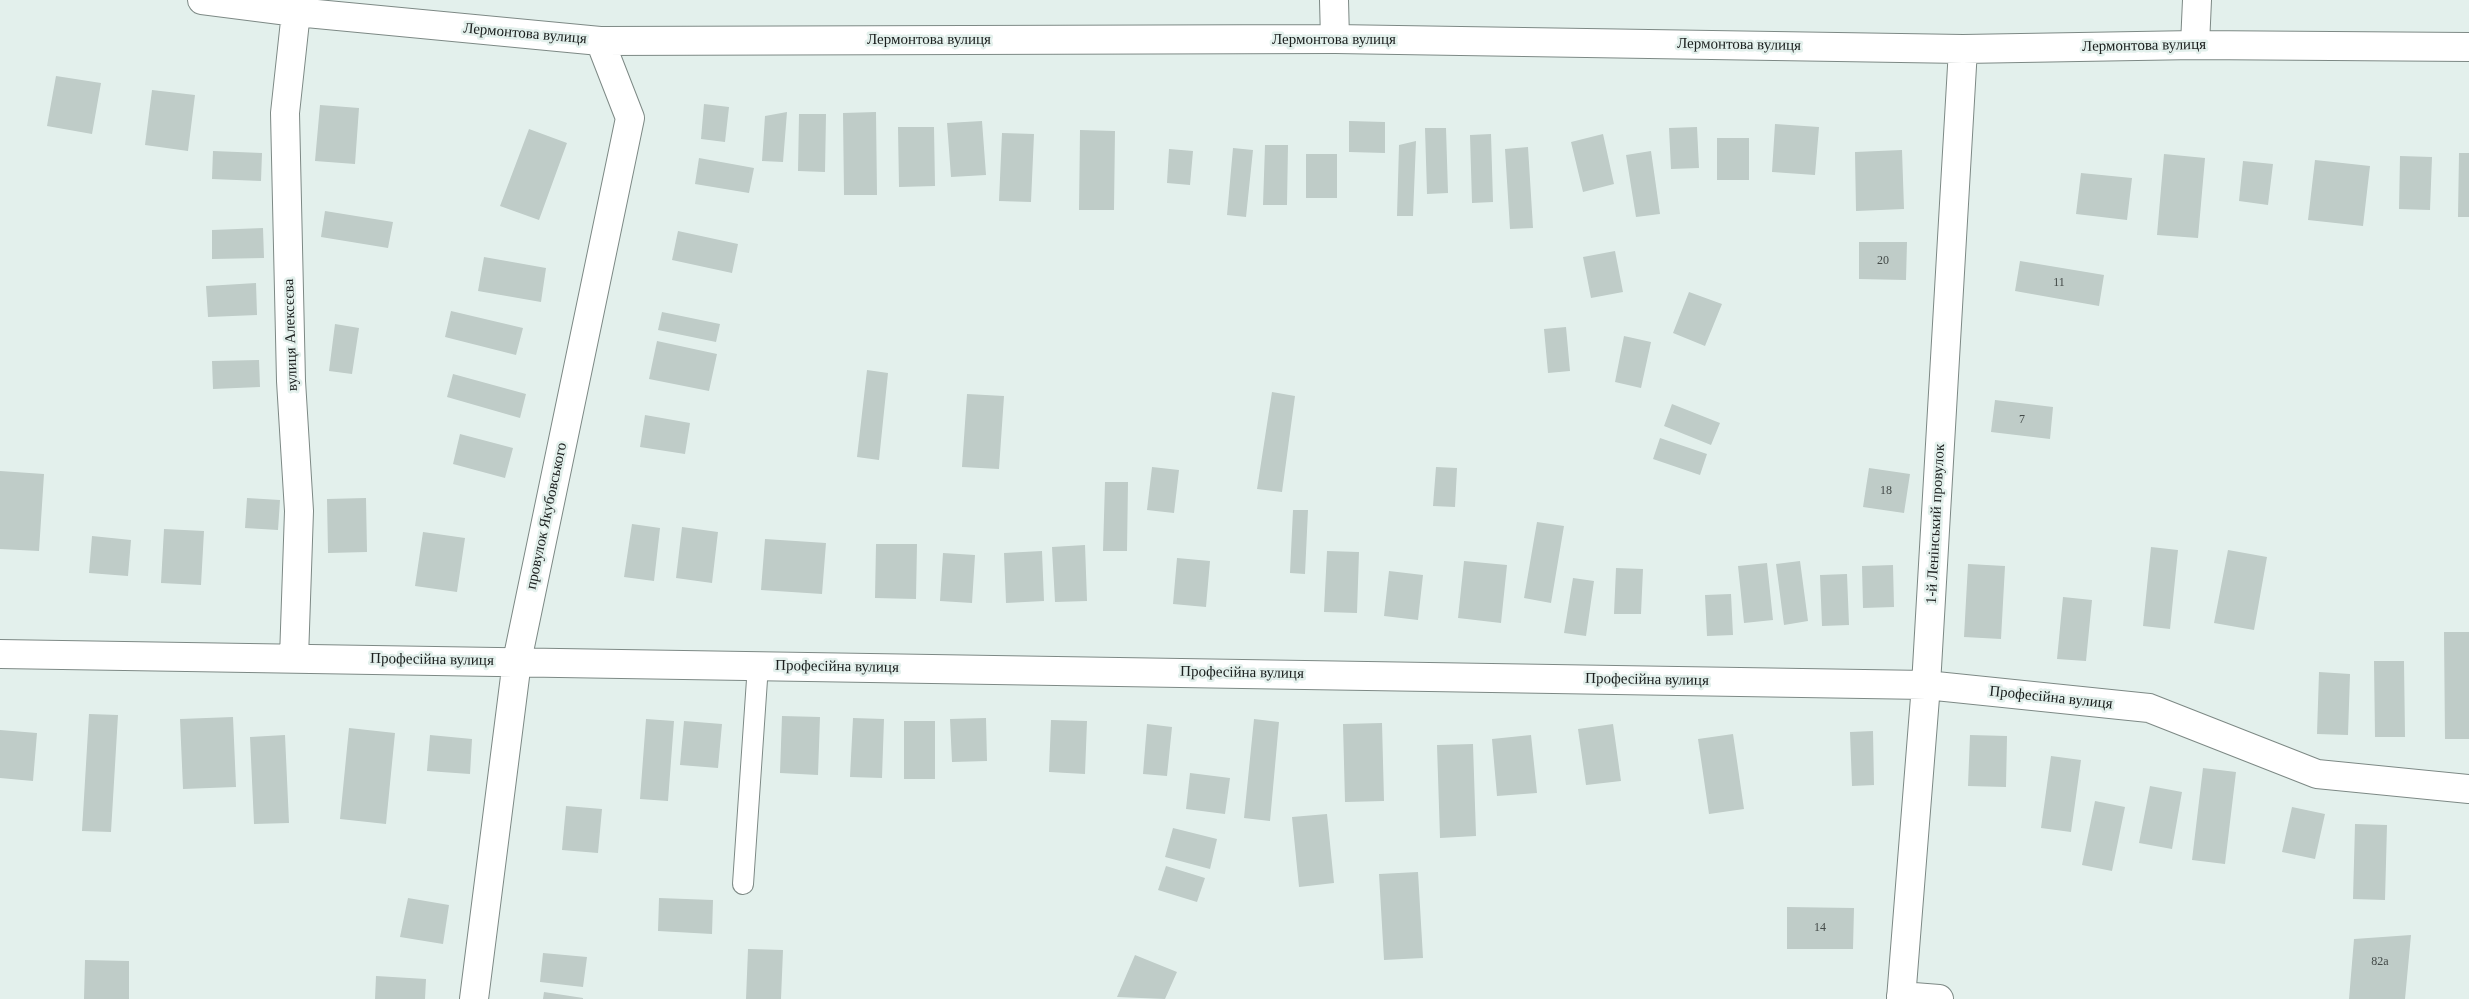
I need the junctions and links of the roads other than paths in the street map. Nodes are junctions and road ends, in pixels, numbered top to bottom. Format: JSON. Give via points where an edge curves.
{"nodes":[{"id":1,"x":202,"y":0,"type":"edge"},
{"id":2,"x":1334,"y":0,"type":"edge"},
{"id":3,"x":2197,"y":0,"type":"edge"},
{"id":4,"x":233,"y":2,"type":"edge"},
{"id":5,"x":296,"y":12,"type":"junction"},
{"id":6,"x":1335,"y":39,"type":"junction"},
{"id":7,"x":600,"y":41,"type":"junction"},
{"id":8,"x":2195,"y":44,"type":"junction"},
{"id":9,"x":2469,"y":47,"type":"edge"},
{"id":10,"x":1963,"y":49,"type":"junction"},
{"id":11,"x":0,"y":654,"type":"edge"},
{"id":12,"x":294,"y":658,"type":"junction"},
{"id":13,"x":517,"y":661,"type":"junction"},
{"id":14,"x":758,"y":665,"type":"junction"},
{"id":15,"x":1926,"y":685,"type":"junction"},
{"id":16,"x":2469,"y":789,"type":"edge"},
{"id":17,"x":743,"y":884,"type":"dead end"},
{"id":18,"x":1901,"y":997,"type":"edge"},
{"id":19,"x":474,"y":999,"type":"edge"},
{"id":20,"x":1939,"y":999,"type":"edge"}],
"edges":[{"from":1,"to":4,"type":"street","name":"Лермонтова вулиця"},
{"from":2,"to":6,"type":"street"},
{"from":3,"to":8,"type":"street"},
{"from":4,"to":5,"type":"street","name":"Лермонтова вулиця"},
{"from":5,"to":7,"type":"street","name":"Лермонтова вулиця"},
{"from":5,"to":12,"type":"street","name":"вулиця Алексєєва","via":[[285,113],[291,381],[299,511]]},
{"from":6,"to":7,"type":"street","name":"Лермонтова вулиця"},
{"from":6,"to":10,"type":"street","name":"Лермонтова вулиця"},
{"from":7,"to":13,"type":"street","name":"провулок Якубовського","via":[[630,118]]},
{"from":8,"to":9,"type":"street","name":"Лермонтова вулиця"},
{"from":8,"to":10,"type":"street","name":"Лермонтова вулиця"},
{"from":10,"to":15,"type":"street","name":"1-й Ленінський провулок"},
{"from":11,"to":12,"type":"street","name":"Професійна вулиця"},
{"from":12,"to":13,"type":"street","name":"Професійна вулиця"},
{"from":13,"to":14,"type":"street","name":"Професійна вулиця"},
{"from":13,"to":19,"type":"street","name":"провулок Якубовського"},
{"from":14,"to":15,"type":"street","name":"Професійна вулиця"},
{"from":14,"to":17,"type":"lane"},
{"from":15,"to":16,"type":"street","name":"Професійна вулиця","via":[[2149,708],[2318,774]]},
{"from":15,"to":18,"type":"street","name":"1-й Ленінський провулок"},
{"from":18,"to":20,"type":"street"}]}
